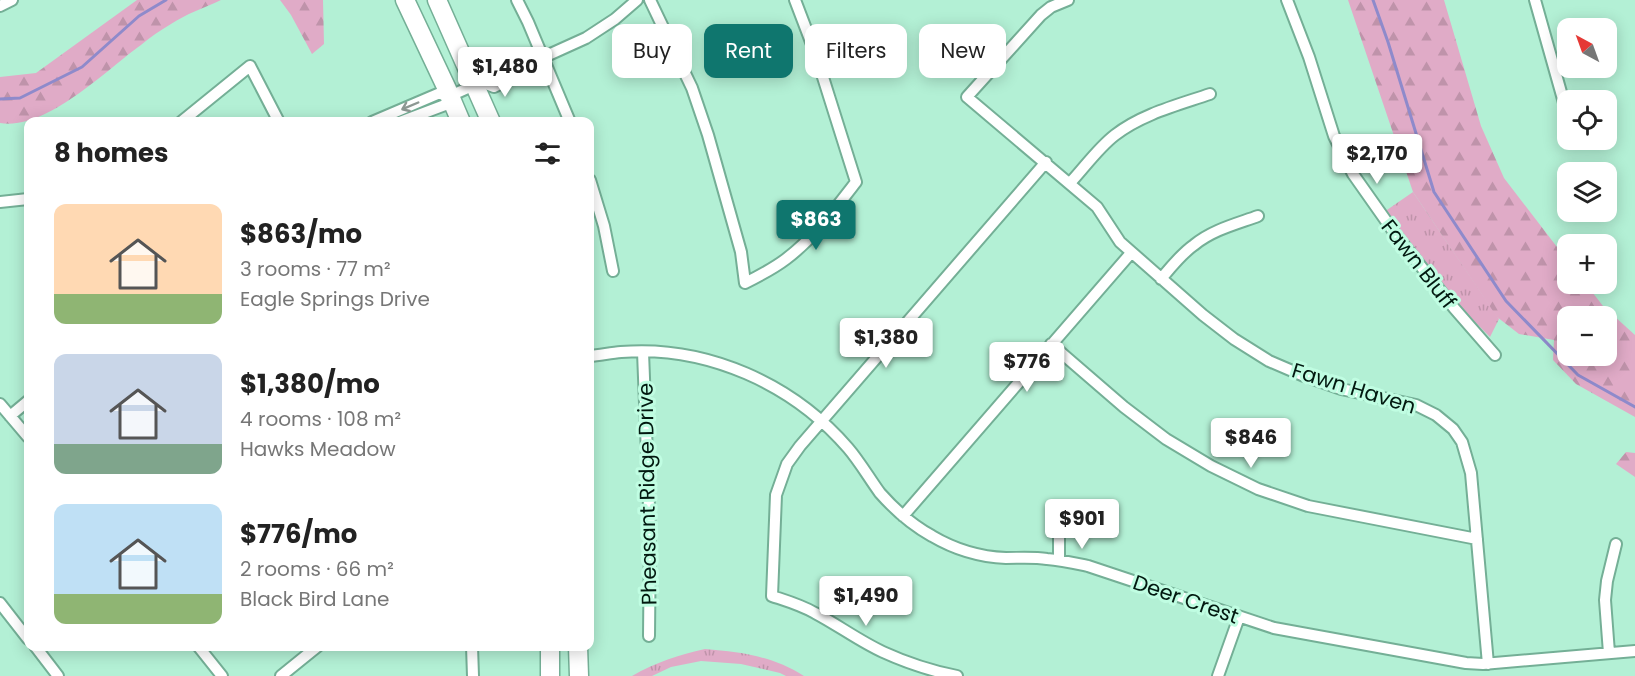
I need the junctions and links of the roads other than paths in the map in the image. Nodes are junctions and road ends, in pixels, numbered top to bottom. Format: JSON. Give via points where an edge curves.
{"nodes":[{"id":1,"x":405,"y":0,"type":"edge"},
{"id":2,"x":437,"y":0,"type":"edge"},
{"id":3,"x":517,"y":0,"type":"edge"},
{"id":4,"x":637,"y":0,"type":"edge"},
{"id":5,"x":650,"y":0,"type":"edge"},
{"id":6,"x":795,"y":0,"type":"edge"},
{"id":7,"x":1068,"y":0,"type":"edge"},
{"id":8,"x":1287,"y":0,"type":"edge"},
{"id":9,"x":1535,"y":0,"type":"edge"},
{"id":10,"x":544,"y":57,"type":"junction"},
{"id":11,"x":478,"y":83,"type":"junction"},
{"id":12,"x":1560,"y":90,"type":"edge"},
{"id":13,"x":1210,"y":94,"type":"dead end"},
{"id":14,"x":449,"y":97,"type":"junction"},
{"id":15,"x":187,"y":117,"type":"edge"},
{"id":16,"x":276,"y":117,"type":"edge"},
{"id":17,"x":384,"y":117,"type":"edge"},
{"id":18,"x":413,"y":117,"type":"edge"},
{"id":19,"x":459,"y":117,"type":"edge"},
{"id":20,"x":490,"y":117,"type":"edge"},
{"id":21,"x":568,"y":117,"type":"edge"},
{"id":22,"x":1046,"y":162,"type":"junction"},
{"id":23,"x":1070,"y":183,"type":"junction"},
{"id":24,"x":594,"y":193,"type":"edge"},
{"id":25,"x":24,"y":199,"type":"edge"},
{"id":26,"x":0,"y":202,"type":"edge"},
{"id":27,"x":1258,"y":216,"type":"dead end"},
{"id":28,"x":1131,"y":253,"type":"junction"},
{"id":29,"x":613,"y":271,"type":"dead end"},
{"id":30,"x":1161,"y":279,"type":"junction"},
{"id":31,"x":1051,"y":344,"type":"junction"},
{"id":32,"x":643,"y":351,"type":"junction"},
{"id":33,"x":1495,"y":355,"type":"dead end"},
{"id":34,"x":594,"y":356,"type":"edge"},
{"id":35,"x":0,"y":404,"type":"edge"},
{"id":36,"x":24,"y":404,"type":"edge"},
{"id":37,"x":10,"y":416,"type":"junction"},
{"id":38,"x":822,"y":421,"type":"junction"},
{"id":39,"x":24,"y":432,"type":"edge"},
{"id":40,"x":903,"y":516,"type":"junction"},
{"id":41,"x":1059,"y":535,"type":"dead end"},
{"id":42,"x":1477,"y":539,"type":"junction"},
{"id":43,"x":1616,"y":544,"type":"dead end"},
{"id":44,"x":1059,"y":560,"type":"junction"},
{"id":45,"x":0,"y":603,"type":"edge"},
{"id":46,"x":1239,"y":616,"type":"junction"},
{"id":47,"x":24,"y":634,"type":"edge"},
{"id":48,"x":649,"y":636,"type":"dead end"},
{"id":49,"x":39,"y":651,"type":"edge"},
{"id":50,"x":202,"y":651,"type":"edge"},
{"id":51,"x":312,"y":651,"type":"edge"},
{"id":52,"x":472,"y":651,"type":"edge"},
{"id":53,"x":550,"y":651,"type":"edge"},
{"id":54,"x":578,"y":651,"type":"edge"},
{"id":55,"x":1635,"y":651,"type":"edge"},
{"id":56,"x":1609,"y":652,"type":"junction"},
{"id":57,"x":1488,"y":664,"type":"junction"},
{"id":58,"x":58,"y":676,"type":"edge"},
{"id":59,"x":222,"y":676,"type":"edge"},
{"id":60,"x":281,"y":676,"type":"edge"},
{"id":61,"x":473,"y":676,"type":"edge"},
{"id":62,"x":550,"y":676,"type":"edge"},
{"id":63,"x":579,"y":676,"type":"edge"},
{"id":64,"x":957,"y":676,"type":"edge"},
{"id":65,"x":1218,"y":676,"type":"edge"}],
"edges":[{"from":1,"to":14,"type":"main road"},
{"from":2,"to":11,"type":"main road"},
{"from":3,"to":10,"type":"street"},
{"from":4,"to":10,"type":"street","via":[[586,38]]},
{"from":5,"to":6,"type":"street","via":[[692,88],[708,135],[741,252],[745,283],[788,258],[806,242],[856,182]]},
{"from":7,"to":22,"type":"street","name":"Fawn Haven","via":[[1041,15],[967,97]]},
{"from":8,"to":33,"type":"street","name":"Fawn Bluff","via":[[1335,136],[1353,174],[1396,235]]},
{"from":9,"to":12,"type":"street"},
{"from":10,"to":11,"type":"street","via":[[521,59],[485,71]]},
{"from":10,"to":11,"type":"street","via":[[494,87]]},
{"from":10,"to":21,"type":"street"},
{"from":11,"to":14,"type":"street"},
{"from":11,"to":20,"type":"main road"},
{"from":13,"to":23,"type":"street","via":[[1129,126],[1106,143]]},
{"from":14,"to":17,"type":"street","one_way":true,"via":[[440,93]]},
{"from":14,"to":18,"type":"street","via":[[445,105]]},
{"from":14,"to":19,"type":"main road"},
{"from":15,"to":16,"type":"street","via":[[250,66]]},
{"from":22,"to":23,"type":"street","name":"Fawn Haven"},
{"from":22,"to":38,"type":"street"},
{"from":23,"to":28,"type":"street","name":"Fawn Haven","via":[[1097,207]]},
{"from":24,"to":29,"type":"street"},
{"from":25,"to":26,"type":"street"},
{"from":27,"to":30,"type":"street","via":[[1204,237]]},
{"from":28,"to":30,"type":"street","name":"Fawn Haven"},
{"from":28,"to":31,"type":"street"},
{"from":30,"to":42,"type":"street","name":"Fawn Haven","via":[[1218,327],[1269,361],[1341,389],[1416,405],[1447,423],[1467,456]]},
{"from":31,"to":40,"type":"street"},
{"from":31,"to":42,"type":"street","via":[[1166,439],[1258,489],[1308,506]]},
{"from":32,"to":34,"type":"street","name":"Deer Crest"},
{"from":32,"to":38,"type":"street","name":"Deer Crest","via":[[680,354],[736,368],[786,394]]},
{"from":32,"to":48,"type":"street","name":"Pheasant Ridge Drive","via":[[650,521]]},
{"from":35,"to":37,"type":"street"},
{"from":36,"to":37,"type":"street"},
{"from":37,"to":39,"type":"street"},
{"from":38,"to":40,"type":"street","name":"Deer Crest"},
{"from":38,"to":64,"type":"street","via":[[793,455],[779,484],[772,596],[815,613],[882,651]]},
{"from":40,"to":44,"type":"street","name":"Deer Crest","via":[[935,538],[969,552]]},
{"from":41,"to":44,"type":"street"},
{"from":42,"to":57,"type":"street","name":"Fawn Haven"},
{"from":43,"to":56,"type":"street","via":[[1605,600]]},
{"from":44,"to":46,"type":"street","name":"Deer Crest"},
{"from":45,"to":47,"type":"street"},
{"from":46,"to":57,"type":"street","name":"Deer Crest","via":[[1274,628]]},
{"from":46,"to":65,"type":"street"},
{"from":49,"to":58,"type":"street"},
{"from":50,"to":59,"type":"street"},
{"from":51,"to":60,"type":"street"},
{"from":52,"to":61,"type":"street"},
{"from":53,"to":62,"type":"main road"},
{"from":54,"to":63,"type":"main road"},
{"from":55,"to":56,"type":"street","name":"Deer Crest"},
{"from":56,"to":57,"type":"street","name":"Deer Crest"}]}
